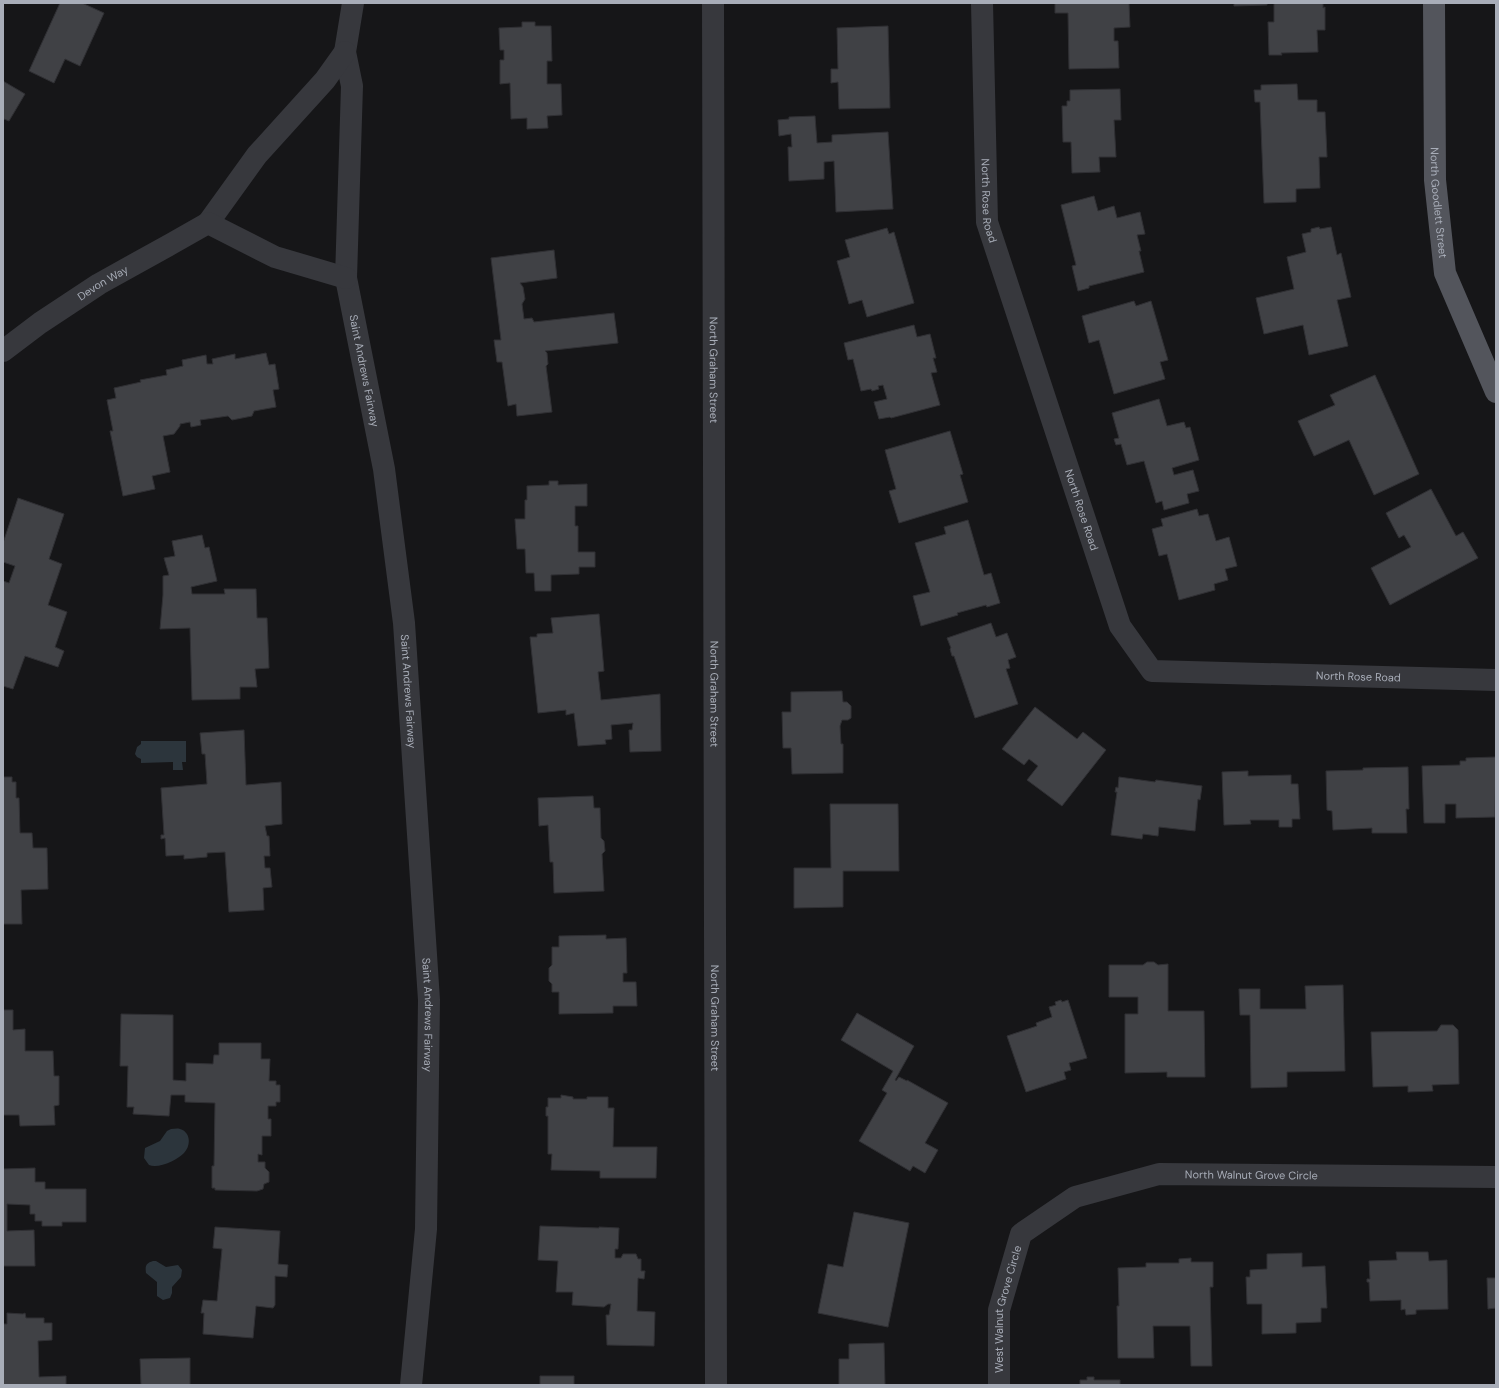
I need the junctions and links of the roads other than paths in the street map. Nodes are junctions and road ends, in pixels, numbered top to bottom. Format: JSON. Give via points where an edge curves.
{"nodes":[{"id":1,"x":353,"y":3,"type":"edge"},
{"id":2,"x":713,"y":3,"type":"edge"},
{"id":3,"x":982,"y":3,"type":"edge"},
{"id":4,"x":1434,"y":3,"type":"edge"},
{"id":5,"x":345,"y":52,"type":"junction"},
{"id":6,"x":208,"y":222,"type":"junction"},
{"id":7,"x":346,"y":278,"type":"junction"},
{"id":8,"x":3,"y":350,"type":"edge"},
{"id":9,"x":1496,"y":392,"type":"edge"},
{"id":10,"x":1496,"y":680,"type":"edge"},
{"id":11,"x":1496,"y":1177,"type":"edge"},
{"id":12,"x":1021,"y":1234,"type":"joint"},
{"id":13,"x":411,"y":1385,"type":"edge"},
{"id":14,"x":716,"y":1385,"type":"edge"},
{"id":15,"x":999,"y":1385,"type":"edge"}],
"edges":[{"from":1,"to":5,"type":"street","name":"Saint Andrews Fairway"},
{"from":2,"to":14,"type":"street","name":"North Graham Street"},
{"from":3,"to":10,"type":"street","name":"North Rose Road","via":[[986,222],[1120,626],[1152,672]]},
{"from":4,"to":9,"type":"main road","name":"North Goodlett Street","via":[[1436,180],[1445,273]]},
{"from":5,"to":6,"type":"street","name":"Devon Way","via":[[325,80],[257,155]]},
{"from":5,"to":7,"type":"street","name":"Saint Andrews Fairway","via":[[352,86]]},
{"from":6,"to":7,"type":"street","via":[[275,257]]},
{"from":6,"to":8,"type":"street","name":"Devon Way","via":[[99,284]]},
{"from":7,"to":13,"type":"street","name":"Saint Andrews Fairway","via":[[384,469],[404,623],[428,1000],[426,1230]]},
{"from":11,"to":12,"type":"street","name":"North Walnut Grove Circle","via":[[1159,1174],[1075,1197]]},
{"from":12,"to":15,"type":"street","name":"West Walnut Grove Circle","via":[[999,1310]]}]}
